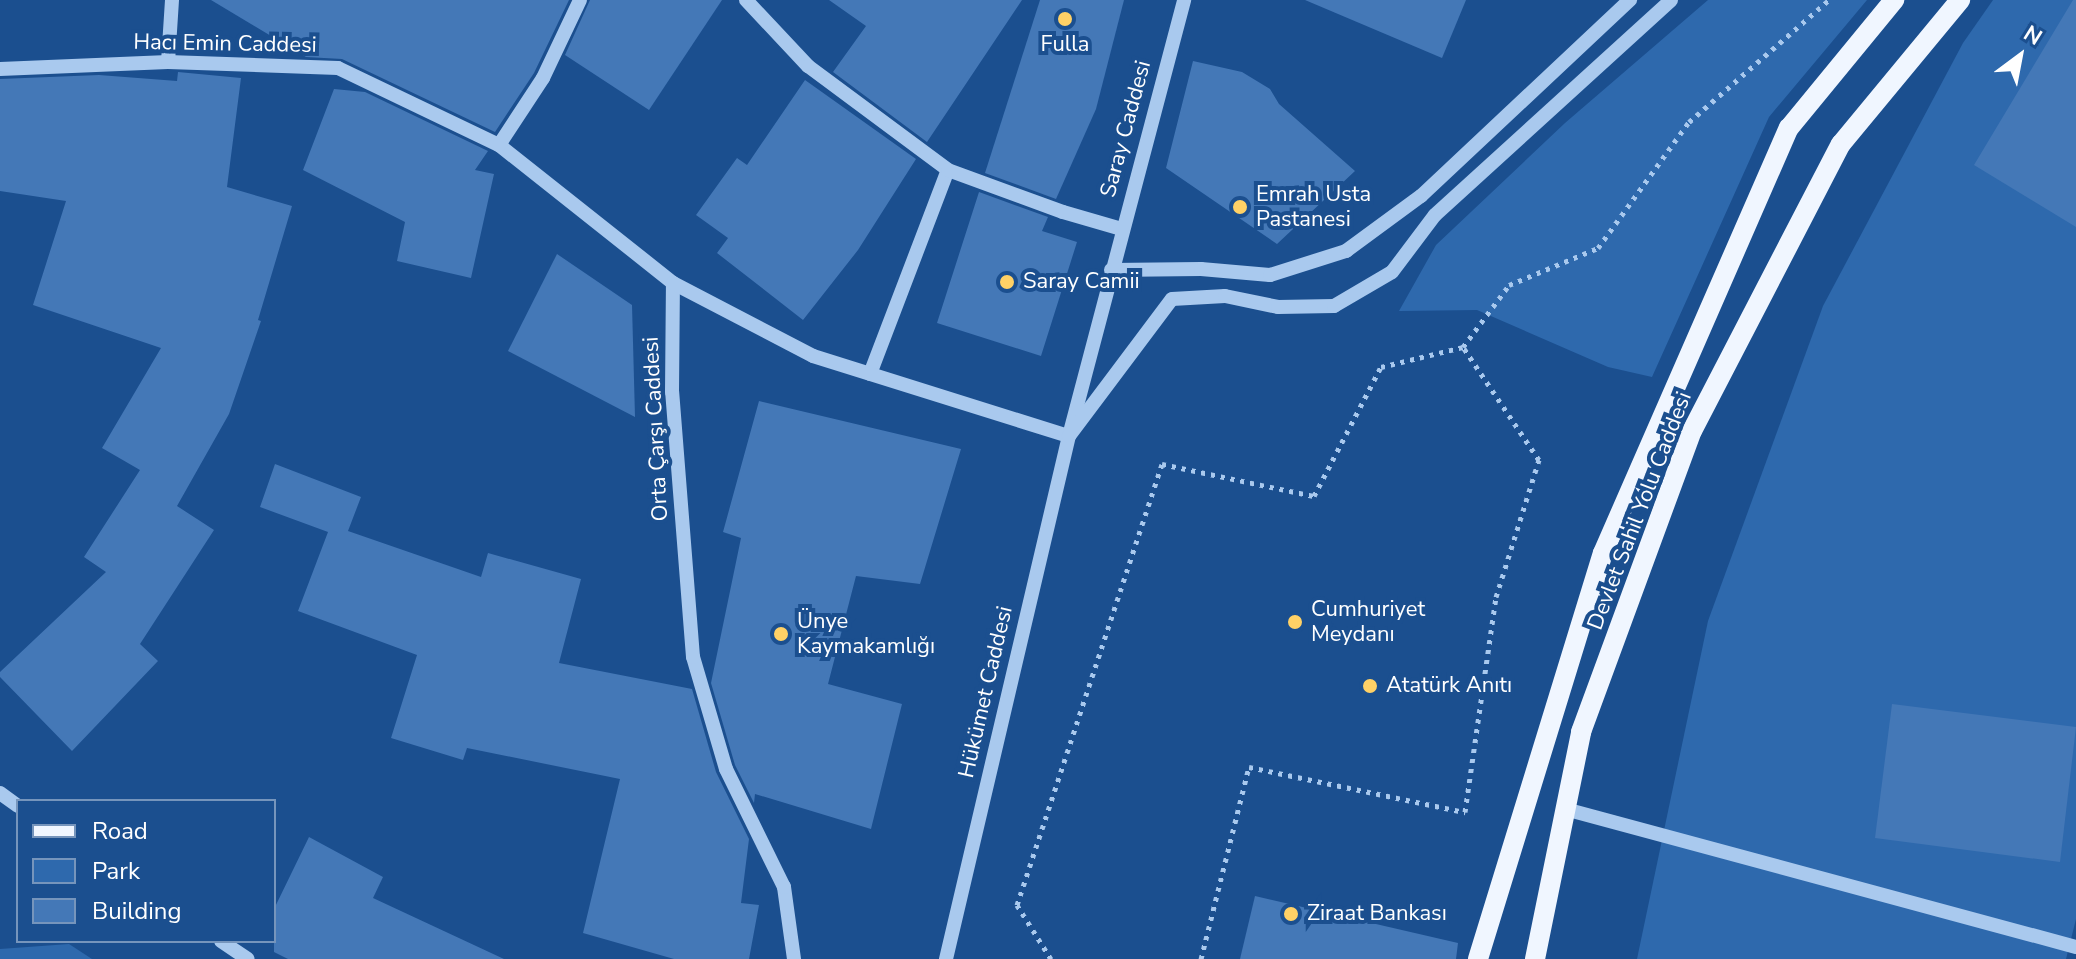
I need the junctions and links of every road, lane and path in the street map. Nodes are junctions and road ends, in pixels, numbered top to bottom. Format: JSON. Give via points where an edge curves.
{"nodes":[{"id":1,"x":172,"y":0,"type":"edge"},
{"id":2,"x":580,"y":0,"type":"edge"},
{"id":3,"x":746,"y":0,"type":"edge"},
{"id":4,"x":1184,"y":0,"type":"edge"},
{"id":5,"x":1630,"y":0,"type":"edge"},
{"id":6,"x":1671,"y":0,"type":"edge"},
{"id":7,"x":1829,"y":0,"type":"edge"},
{"id":8,"x":1894,"y":0,"type":"edge"},
{"id":9,"x":1960,"y":0,"type":"edge"},
{"id":10,"x":168,"y":62,"type":"junction"},
{"id":11,"x":0,"y":69,"type":"edge"},
{"id":12,"x":499,"y":145,"type":"junction"},
{"id":13,"x":948,"y":170,"type":"junction"},
{"id":14,"x":1122,"y":229,"type":"junction"},
{"id":15,"x":1111,"y":270,"type":"junction"},
{"id":16,"x":673,"y":283,"type":"junction"},
{"id":17,"x":1463,"y":347,"type":"junction"},
{"id":18,"x":870,"y":374,"type":"junction"},
{"id":19,"x":1069,"y":436,"type":"junction"},
{"id":20,"x":1565,"y":809,"type":"junction"},
{"id":21,"x":224,"y":943,"type":"edge"},
{"id":22,"x":2076,"y":947,"type":"edge"},
{"id":23,"x":248,"y":959,"type":"edge"},
{"id":24,"x":794,"y":959,"type":"edge"},
{"id":25,"x":946,"y":959,"type":"edge"},
{"id":26,"x":1051,"y":959,"type":"edge"},
{"id":27,"x":1201,"y":959,"type":"edge"},
{"id":28,"x":1478,"y":959,"type":"edge"},
{"id":29,"x":1535,"y":959,"type":"edge"}],
"edges":[{"from":1,"to":10,"type":"street"},
{"from":2,"to":12,"type":"street","via":[[543,78]]},
{"from":3,"to":13,"type":"street","via":[[808,66]]},
{"from":4,"to":14,"type":"street","name":"Saray Caddesi"},
{"from":5,"to":15,"type":"street","via":[[1421,196],[1346,251],[1270,275]]},
{"from":6,"to":19,"type":"street","via":[[1435,215],[1392,272],[1334,306],[1278,307],[1225,296],[1172,299]]},
{"from":7,"to":17,"type":"path","via":[[1689,122],[1598,248],[1509,285]]},
{"from":8,"to":28,"type":"main road","name":"Devlet Sahil Yolu Caddesi","via":[[1789,128],[1603,553]]},
{"from":9,"to":20,"type":"main road","name":"Devlet Sahil Yolu Caddesi","via":[[1841,144],[1692,431],[1581,732]]},
{"from":10,"to":11,"type":"street","name":"Hacı Emin Caddesi"},
{"from":10,"to":12,"type":"street","name":"Hacı Emin Caddesi","via":[[338,68]]},
{"from":12,"to":16,"type":"street","name":"Hacı Emin Caddesi"},
{"from":13,"to":14,"type":"street"},
{"from":13,"to":18,"type":"street"},
{"from":14,"to":15,"type":"street","name":"Saray Caddesi"},
{"from":15,"to":19,"type":"street"},
{"from":16,"to":18,"type":"street","via":[[813,356]]},
{"from":16,"to":24,"type":"street","name":"Orta Çarşı Caddesi","via":[[672,392],[693,657],[726,769],[784,887]]},
{"from":17,"to":26,"type":"path","via":[[1381,367],[1314,496],[1162,464],[1017,905]]},
{"from":17,"to":27,"type":"path","via":[[1539,460],[1496,597],[1465,812],[1249,767]]},
{"from":18,"to":19,"type":"street"},
{"from":19,"to":25,"type":"street","name":"Hükümet Caddesi"},
{"from":20,"to":22,"type":"street"},
{"from":20,"to":29,"type":"main road","name":"Devlet Sahil Yolu Caddesi"},
{"from":21,"to":23,"type":"street"}]}
